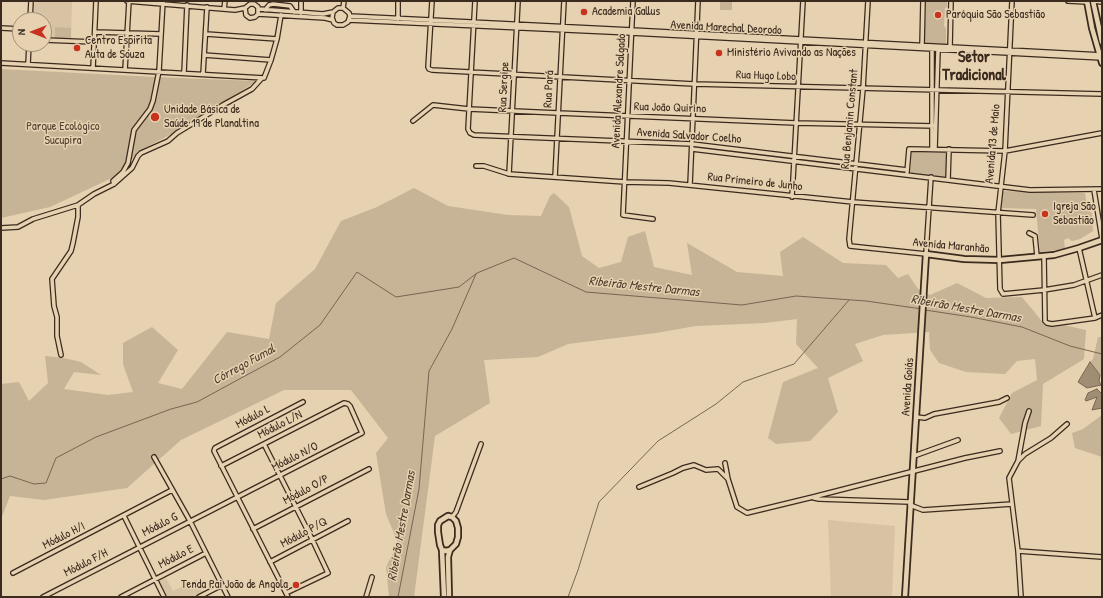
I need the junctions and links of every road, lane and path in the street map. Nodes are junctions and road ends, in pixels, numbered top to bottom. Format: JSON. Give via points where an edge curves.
{"nodes":[{"id":1,"x":31,"y":1,"type":"edge"},
{"id":2,"x":96,"y":1,"type":"edge"},
{"id":3,"x":128,"y":1,"type":"edge"},
{"id":4,"x":225,"y":1,"type":"edge"},
{"id":5,"x":301,"y":1,"type":"edge"},
{"id":6,"x":344,"y":1,"type":"edge"},
{"id":7,"x":398,"y":1,"type":"edge"},
{"id":8,"x":432,"y":1,"type":"edge"},
{"id":9,"x":475,"y":1,"type":"edge"},
{"id":10,"x":518,"y":1,"type":"edge"},
{"id":11,"x":564,"y":1,"type":"edge"},
{"id":12,"x":633,"y":1,"type":"edge"},
{"id":13,"x":698,"y":1,"type":"edge"},
{"id":14,"x":803,"y":1,"type":"edge"},
{"id":15,"x":868,"y":1,"type":"edge"},
{"id":16,"x":923,"y":1,"type":"edge"},
{"id":17,"x":951,"y":1,"type":"edge"},
{"id":18,"x":1012,"y":1,"type":"edge"},
{"id":19,"x":1068,"y":1,"type":"edge"},
{"id":20,"x":1093,"y":1,"type":"edge"},
{"id":21,"x":163,"y":2,"type":"edge"},
{"id":22,"x":252,"y":2,"type":"edge"},
{"id":23,"x":1087,"y":2,"type":"edge"},
{"id":24,"x":1102,"y":2,"type":"edge"},
{"id":25,"x":187,"y":6,"type":"junction"},
{"id":26,"x":207,"y":7,"type":"junction"},
{"id":27,"x":245,"y":8,"type":"junction"},
{"id":28,"x":343,"y":8,"type":"junction"},
{"id":29,"x":224,"y":9,"type":"junction"},
{"id":30,"x":259,"y":9,"type":"junction"},
{"id":31,"x":235,"y":10,"type":"junction"},
{"id":32,"x":265,"y":10,"type":"junction"},
{"id":33,"x":30,"y":12,"type":"edge"},
{"id":34,"x":294,"y":12,"type":"junction"},
{"id":35,"x":301,"y":12,"type":"junction"},
{"id":36,"x":334,"y":12,"type":"junction"},
{"id":37,"x":258,"y":14,"type":"junction"},
{"id":38,"x":246,"y":15,"type":"junction"},
{"id":39,"x":280,"y":15,"type":"junction"},
{"id":40,"x":1090,"y":16,"type":"junction"},
{"id":41,"x":1095,"y":16,"type":"junction"},
{"id":42,"x":349,"y":18,"type":"junction"},
{"id":43,"x":398,"y":19,"type":"junction"},
{"id":44,"x":333,"y":20,"type":"junction"},
{"id":45,"x":431,"y":22,"type":"junction"},
{"id":46,"x":474,"y":24,"type":"junction"},
{"id":47,"x":517,"y":26,"type":"junction"},
{"id":48,"x":1098,"y":27,"type":"junction"},
{"id":49,"x":1,"y":28,"type":"edge"},
{"id":50,"x":563,"y":28,"type":"junction"},
{"id":51,"x":1092,"y":28,"type":"junction"},
{"id":52,"x":12,"y":29,"type":"edge"},
{"id":53,"x":632,"y":31,"type":"junction"},
{"id":54,"x":95,"y":32,"type":"junction"},
{"id":55,"x":127,"y":33,"type":"junction"},
{"id":56,"x":161,"y":34,"type":"junction"},
{"id":57,"x":206,"y":34,"type":"junction"},
{"id":58,"x":696,"y":35,"type":"junction"},
{"id":59,"x":278,"y":39,"type":"junction"},
{"id":60,"x":52,"y":40,"type":"edge"},
{"id":61,"x":801,"y":40,"type":"junction"},
{"id":62,"x":94,"y":42,"type":"junction"},
{"id":63,"x":1102,"y":42,"type":"edge"},
{"id":64,"x":866,"y":44,"type":"junction"},
{"id":65,"x":922,"y":47,"type":"junction"},
{"id":66,"x":932,"y":48,"type":"junction"},
{"id":67,"x":950,"y":49,"type":"junction"},
{"id":68,"x":938,"y":50,"type":"junction"},
{"id":69,"x":29,"y":52,"type":"edge"},
{"id":70,"x":1009,"y":52,"type":"junction"},
{"id":71,"x":204,"y":55,"type":"junction"},
{"id":72,"x":1101,"y":58,"type":"edge"},
{"id":73,"x":271,"y":60,"type":"junction"},
{"id":74,"x":1,"y":63,"type":"edge"},
{"id":75,"x":28,"y":64,"type":"junction"},
{"id":76,"x":93,"y":68,"type":"junction"},
{"id":77,"x":125,"y":70,"type":"junction"},
{"id":78,"x":159,"y":71,"type":"junction"},
{"id":79,"x":184,"y":73,"type":"junction"},
{"id":80,"x":471,"y":73,"type":"junction"},
{"id":81,"x":203,"y":74,"type":"junction"},
{"id":82,"x":514,"y":75,"type":"junction"},
{"id":83,"x":560,"y":77,"type":"junction"},
{"id":84,"x":262,"y":78,"type":"junction"},
{"id":85,"x":629,"y":81,"type":"junction"},
{"id":86,"x":694,"y":84,"type":"junction"},
{"id":87,"x":798,"y":87,"type":"junction"},
{"id":88,"x":863,"y":89,"type":"junction"},
{"id":89,"x":934,"y":91,"type":"junction"},
{"id":90,"x":1008,"y":92,"type":"junction"},
{"id":91,"x":1102,"y":94,"type":"edge"},
{"id":92,"x":469,"y":109,"type":"junction"},
{"id":93,"x":512,"y":111,"type":"junction"},
{"id":94,"x":558,"y":113,"type":"junction"},
{"id":95,"x":627,"y":116,"type":"junction"},
{"id":96,"x":693,"y":119,"type":"junction"},
{"id":97,"x":412,"y":121,"type":"dead end"},
{"id":98,"x":796,"y":123,"type":"junction"},
{"id":99,"x":860,"y":125,"type":"junction"},
{"id":100,"x":933,"y":126,"type":"junction"},
{"id":101,"x":1102,"y":133,"type":"edge"},
{"id":102,"x":511,"y":136,"type":"junction"},
{"id":103,"x":557,"y":138,"type":"junction"},
{"id":104,"x":626,"y":142,"type":"junction"},
{"id":105,"x":692,"y":144,"type":"junction"},
{"id":106,"x":692,"y":149,"type":"junction"},
{"id":107,"x":933,"y":149,"type":"junction"},
{"id":108,"x":949,"y":149,"type":"junction"},
{"id":109,"x":1004,"y":151,"type":"junction"},
{"id":110,"x":794,"y":159,"type":"junction"},
{"id":111,"x":476,"y":166,"type":"dead end"},
{"id":112,"x":856,"y":166,"type":"junction"},
{"id":113,"x":907,"y":170,"type":"junction"},
{"id":114,"x":509,"y":174,"type":"junction"},
{"id":115,"x":907,"y":176,"type":"junction"},
{"id":116,"x":555,"y":177,"type":"junction"},
{"id":117,"x":931,"y":178,"type":"junction"},
{"id":118,"x":948,"y":180,"type":"junction"},
{"id":119,"x":625,"y":182,"type":"junction"},
{"id":120,"x":114,"y":184,"type":"junction"},
{"id":121,"x":690,"y":185,"type":"junction"},
{"id":122,"x":1000,"y":186,"type":"junction"},
{"id":123,"x":1094,"y":190,"type":"junction"},
{"id":124,"x":1102,"y":190,"type":"edge"},
{"id":125,"x":792,"y":197,"type":"junction"},
{"id":126,"x":853,"y":202,"type":"junction"},
{"id":127,"x":78,"y":205,"type":"junction"},
{"id":128,"x":929,"y":208,"type":"junction"},
{"id":129,"x":998,"y":212,"type":"junction"},
{"id":130,"x":1033,"y":215,"type":"dead end"},
{"id":131,"x":653,"y":219,"type":"dead end"},
{"id":132,"x":1,"y":228,"type":"edge"},
{"id":133,"x":1029,"y":233,"type":"dead end"},
{"id":134,"x":849,"y":239,"type":"joint"},
{"id":135,"x":1102,"y":240,"type":"edge"},
{"id":136,"x":1079,"y":248,"type":"junction"},
{"id":137,"x":926,"y":254,"type":"junction"},
{"id":138,"x":1037,"y":256,"type":"junction"},
{"id":139,"x":1044,"y":256,"type":"junction"},
{"id":140,"x":1000,"y":260,"type":"junction"},
{"id":141,"x":1102,"y":275,"type":"edge"},
{"id":142,"x":1087,"y":281,"type":"junction"},
{"id":143,"x":1044,"y":290,"type":"junction"},
{"id":144,"x":1102,"y":315,"type":"edge"},
{"id":145,"x":1095,"y":318,"type":"junction"},
{"id":146,"x":60,"y":355,"type":"dead end"},
{"id":147,"x":1007,"y":398,"type":"dead end"},
{"id":148,"x":304,"y":402,"type":"dead end"},
{"id":149,"x":348,"y":404,"type":"joint"},
{"id":150,"x":1029,"y":411,"type":"dead end"},
{"id":151,"x":916,"y":417,"type":"junction"},
{"id":152,"x":1067,"y":424,"type":"dead end"},
{"id":153,"x":958,"y":440,"type":"dead end"},
{"id":154,"x":264,"y":444,"type":"junction"},
{"id":155,"x":481,"y":444,"type":"dead end"},
{"id":156,"x":1020,"y":449,"type":"junction"},
{"id":157,"x":1000,"y":451,"type":"dead end"},
{"id":158,"x":1025,"y":454,"type":"junction"},
{"id":159,"x":914,"y":456,"type":"junction"},
{"id":160,"x":154,"y":457,"type":"dead end"},
{"id":161,"x":1018,"y":461,"type":"junction"},
{"id":162,"x":725,"y":462,"type":"dead end"},
{"id":163,"x":221,"y":466,"type":"junction"},
{"id":164,"x":369,"y":469,"type":"dead end"},
{"id":165,"x":913,"y":472,"type":"junction"},
{"id":166,"x":280,"y":476,"type":"junction"},
{"id":167,"x":728,"y":479,"type":"junction"},
{"id":168,"x":639,"y":487,"type":"dead end"},
{"id":169,"x":172,"y":490,"type":"junction"},
{"id":170,"x":237,"y":497,"type":"junction"},
{"id":171,"x":813,"y":497,"type":"junction"},
{"id":172,"x":910,"y":503,"type":"junction"},
{"id":173,"x":1012,"y":504,"type":"junction"},
{"id":174,"x":296,"y":507,"type":"junction"},
{"id":175,"x":124,"y":516,"type":"junction"},
{"id":176,"x":452,"y":517,"type":"junction"},
{"id":177,"x":190,"y":521,"type":"junction"},
{"id":178,"x":348,"y":521,"type":"dead end"},
{"id":179,"x":253,"y":529,"type":"junction"},
{"id":180,"x":312,"y":539,"type":"junction"},
{"id":181,"x":139,"y":547,"type":"junction"},
{"id":182,"x":442,"y":550,"type":"junction"},
{"id":183,"x":450,"y":550,"type":"junction"},
{"id":184,"x":1018,"y":551,"type":"junction"},
{"id":185,"x":206,"y":553,"type":"junction"},
{"id":186,"x":1102,"y":557,"type":"edge"},
{"id":187,"x":270,"y":562,"type":"junction"},
{"id":188,"x":13,"y":573,"type":"dead end"},
{"id":189,"x":372,"y":577,"type":"dead end"},
{"id":190,"x":155,"y":579,"type":"junction"},
{"id":191,"x":222,"y":585,"type":"junction"},
{"id":192,"x":446,"y":591,"type":"junction"},
{"id":193,"x":287,"y":595,"type":"edge"},
{"id":194,"x":43,"y":597,"type":"edge"},
{"id":195,"x":121,"y":597,"type":"edge"},
{"id":196,"x":164,"y":597,"type":"edge"},
{"id":197,"x":199,"y":597,"type":"edge"},
{"id":198,"x":228,"y":597,"type":"edge"},
{"id":199,"x":366,"y":597,"type":"edge"},
{"id":200,"x":444,"y":597,"type":"edge"},
{"id":201,"x":449,"y":597,"type":"edge"},
{"id":202,"x":905,"y":597,"type":"edge"},
{"id":203,"x":1021,"y":597,"type":"edge"}],
"edges":[{"from":1,"to":33,"type":"street"},
{"from":2,"to":54,"type":"street"},
{"from":3,"to":21,"type":"street"},
{"from":3,"to":55,"type":"street"},
{"from":4,"to":29,"type":"street"},
{"from":5,"to":35,"type":"street"},
{"from":6,"to":28,"type":"street"},
{"from":7,"to":43,"type":"street"},
{"from":8,"to":45,"type":"street"},
{"from":9,"to":46,"type":"street"},
{"from":10,"to":47,"type":"street","name":"Rua Sergipe"},
{"from":11,"to":50,"type":"street","name":"Rua Pará"},
{"from":12,"to":53,"type":"street","name":"Avenida Alexandre Salgado"},
{"from":13,"to":58,"type":"street"},
{"from":14,"to":61,"type":"street"},
{"from":15,"to":64,"type":"street","name":"Rua Benjamin Constant"},
{"from":16,"to":65,"type":"street"},
{"from":17,"to":67,"type":"street"},
{"from":18,"to":70,"type":"street","name":"Avenida 13 de Maio"},
{"from":19,"to":23,"type":"street"},
{"from":20,"to":24,"type":"street"},
{"from":20,"to":41,"type":"street"},
{"from":21,"to":25,"type":"street"},
{"from":21,"to":56,"type":"street"},
{"from":22,"to":27,"type":"street"},
{"from":22,"to":30,"type":"street"},
{"from":23,"to":40,"type":"street"},
{"from":25,"to":26,"type":"street"},
{"from":25,"to":79,"type":"street"},
{"from":26,"to":29,"type":"street"},
{"from":26,"to":57,"type":"street"},
{"from":27,"to":31,"type":"street"},
{"from":27,"to":38,"type":"street"},
{"from":28,"to":36,"type":"street","via":[[338,8]]},
{"from":28,"to":42,"type":"street","via":[[349,13]]},
{"from":29,"to":31,"type":"street"},
{"from":30,"to":32,"type":"street"},
{"from":30,"to":37,"type":"street"},
{"from":31,"to":38,"type":"street"},
{"from":32,"to":34,"type":"street"},
{"from":32,"to":34,"type":"street","via":[[273,4],[290,6]]},
{"from":34,"to":35,"type":"street"},
{"from":35,"to":36,"type":"street"},
{"from":36,"to":44,"type":"street"},
{"from":37,"to":38,"type":"street","via":[[252,18]]},
{"from":37,"to":39,"type":"street"},
{"from":39,"to":44,"type":"street"},
{"from":39,"to":59,"type":"street"},
{"from":40,"to":41,"type":"street"},
{"from":40,"to":51,"type":"street"},
{"from":41,"to":48,"type":"street"},
{"from":42,"to":43,"type":"street","name":"Avenida Marechal Deorodo"},
{"from":42,"to":44,"type":"street","via":[[343,25],[337,25]]},
{"from":42,"to":45,"type":"street","name":"Avenida Marechal Deorodo"},
{"from":43,"to":45,"type":"street","name":"Avenida Marechal Deorodo"},
{"from":45,"to":46,"type":"street","name":"Avenida Marechal Deorodo"},
{"from":45,"to":80,"type":"street","name":"Rua Hugo Lobo","via":[[429,69]]},
{"from":46,"to":47,"type":"street","name":"Avenida Marechal Deorodo"},
{"from":46,"to":80,"type":"street"},
{"from":47,"to":50,"type":"street","name":"Avenida Marechal Deorodo"},
{"from":47,"to":82,"type":"street","name":"Rua Sergipe"},
{"from":48,"to":51,"type":"street","via":[[1094,25]]},
{"from":48,"to":63,"type":"street"},
{"from":49,"to":52,"type":"street"},
{"from":50,"to":53,"type":"street","name":"Avenida Marechal Deorodo"},
{"from":50,"to":83,"type":"street","name":"Rua Pará"},
{"from":51,"to":72,"type":"street"},
{"from":53,"to":58,"type":"street","name":"Avenida Marechal Deorodo"},
{"from":53,"to":85,"type":"street","name":"Avenida Alexandre Salgado"},
{"from":54,"to":55,"type":"street"},
{"from":54,"to":62,"type":"street"},
{"from":55,"to":56,"type":"street"},
{"from":55,"to":77,"type":"street"},
{"from":56,"to":78,"type":"street"},
{"from":57,"to":59,"type":"street"},
{"from":57,"to":71,"type":"street"},
{"from":58,"to":61,"type":"street","name":"Avenida Marechal Deorodo"},
{"from":58,"to":86,"type":"street"},
{"from":59,"to":73,"type":"street"},
{"from":60,"to":62,"type":"street"},
{"from":61,"to":64,"type":"street","name":"Avenida Marechal Deorodo"},
{"from":61,"to":87,"type":"street"},
{"from":62,"to":76,"type":"street"},
{"from":64,"to":65,"type":"street","name":"Avenida Marechal Deorodo"},
{"from":64,"to":88,"type":"street","name":"Rua Benjamin Constant"},
{"from":65,"to":66,"type":"street","name":"Avenida Marechal Deorodo"},
{"from":66,"to":67,"type":"street","name":"Avenida Marechal Deorodo"},
{"from":66,"to":68,"type":"street","name":"Avenida Marechal Deorodo"},
{"from":66,"to":89,"type":"street"},
{"from":67,"to":68,"type":"street","name":"Avenida Marechal Deorodo"},
{"from":67,"to":70,"type":"street","name":"Avenida Marechal Deorodo"},
{"from":68,"to":89,"type":"street"},
{"from":69,"to":75,"type":"street"},
{"from":70,"to":72,"type":"street","name":"Avenida Marechal Deorodo"},
{"from":70,"to":90,"type":"street","name":"Avenida 13 de Maio"},
{"from":71,"to":73,"type":"street"},
{"from":71,"to":81,"type":"street"},
{"from":73,"to":84,"type":"street"},
{"from":74,"to":75,"type":"street"},
{"from":75,"to":76,"type":"street"},
{"from":76,"to":77,"type":"street"},
{"from":77,"to":78,"type":"street"},
{"from":78,"to":79,"type":"street"},
{"from":78,"to":120,"type":"street","via":[[150,109],[134,130],[128,163],[113,181]]},
{"from":79,"to":81,"type":"street"},
{"from":80,"to":82,"type":"street","name":"Rua Hugo Lobo"},
{"from":80,"to":92,"type":"street"},
{"from":81,"to":84,"type":"street"},
{"from":82,"to":83,"type":"street","name":"Rua Hugo Lobo"},
{"from":82,"to":93,"type":"street","name":"Rua Sergipe"},
{"from":83,"to":85,"type":"street","name":"Rua Hugo Lobo"},
{"from":83,"to":94,"type":"street","name":"Rua Pará"},
{"from":84,"to":120,"type":"street","via":[[252,89],[177,133],[168,141],[141,153],[132,168]]},
{"from":85,"to":86,"type":"street","name":"Rua Hugo Lobo"},
{"from":85,"to":95,"type":"street","name":"Avenida Alexandre Salgado"},
{"from":86,"to":87,"type":"street","name":"Rua Hugo Lobo"},
{"from":86,"to":96,"type":"street"},
{"from":87,"to":88,"type":"street","name":"Rua Hugo Lobo"},
{"from":87,"to":98,"type":"street"},
{"from":88,"to":89,"type":"street","name":"Rua Hugo Lobo"},
{"from":88,"to":99,"type":"street","name":"Rua Benjamin Constant"},
{"from":89,"to":90,"type":"street","name":"Rua Hugo Lobo"},
{"from":89,"to":100,"type":"street"},
{"from":90,"to":91,"type":"street","name":"Rua Hugo Lobo"},
{"from":90,"to":109,"type":"street","name":"Avenida 13 de Maio"},
{"from":92,"to":93,"type":"street","name":"Rua João Quirino"},
{"from":92,"to":97,"type":"street","name":"Rua João Quirino","via":[[433,105]]},
{"from":92,"to":102,"type":"street","name":"Avenida Salvador Coelho","via":[[470,133]]},
{"from":93,"to":94,"type":"street","name":"Rua João Quirino"},
{"from":93,"to":102,"type":"street","name":"Rua Sergipe"},
{"from":94,"to":95,"type":"street","name":"Rua João Quirino"},
{"from":94,"to":103,"type":"street","name":"Rua Pará"},
{"from":95,"to":96,"type":"street","name":"Rua João Quirino"},
{"from":95,"to":104,"type":"street","name":"Avenida Alexandre Salgado"},
{"from":96,"to":98,"type":"street","name":"Rua João Quirino"},
{"from":96,"to":105,"type":"street"},
{"from":98,"to":99,"type":"street","name":"Rua João Quirino"},
{"from":98,"to":110,"type":"street"},
{"from":99,"to":100,"type":"street","name":"Rua João Quirino"},
{"from":99,"to":112,"type":"street","name":"Rua Benjamin Constant"},
{"from":100,"to":107,"type":"street"},
{"from":101,"to":109,"type":"street"},
{"from":102,"to":103,"type":"street","name":"Avenida Salvador Coelho"},
{"from":102,"to":114,"type":"street","name":"Rua Sergipe"},
{"from":103,"to":104,"type":"street","name":"Avenida Salvador Coelho"},
{"from":103,"to":116,"type":"street","name":"Rua Pará"},
{"from":104,"to":105,"type":"street","name":"Avenida Salvador Coelho"},
{"from":104,"to":119,"type":"street","name":"Avenida Alexandre Salgado"},
{"from":105,"to":106,"type":"street"},
{"from":105,"to":110,"type":"street","name":"Avenida Salvador Coelho"},
{"from":106,"to":110,"type":"street","name":"Avenida Salvador Coelho"},
{"from":106,"to":121,"type":"street"},
{"from":107,"to":108,"type":"street"},
{"from":107,"to":113,"type":"street","via":[[909,149]]},
{"from":108,"to":109,"type":"street"},
{"from":108,"to":118,"type":"street"},
{"from":109,"to":122,"type":"street","name":"Avenida 13 de Maio"},
{"from":110,"to":112,"type":"street","name":"Avenida Salvador Coelho"},
{"from":110,"to":125,"type":"street"},
{"from":111,"to":114,"type":"street","name":"Rua Primeiro de Junho"},
{"from":112,"to":113,"type":"street","name":"Avenida Salvador Coelho"},
{"from":112,"to":115,"type":"street","name":"Avenida Salvador Coelho"},
{"from":112,"to":126,"type":"street","name":"Rua Benjamin Constant"},
{"from":113,"to":115,"type":"street"},
{"from":114,"to":116,"type":"street","name":"Rua Primeiro de Junho"},
{"from":115,"to":117,"type":"street","name":"Avenida Salvador Coelho"},
{"from":116,"to":119,"type":"street","name":"Rua Primeiro de Junho"},
{"from":117,"to":118,"type":"street","name":"Avenida Salvador Coelho"},
{"from":117,"to":128,"type":"street","name":"Avenida Goiás"},
{"from":118,"to":122,"type":"street","name":"Avenida Salvador Coelho"},
{"from":119,"to":121,"type":"street","name":"Rua Primeiro de Junho"},
{"from":119,"to":131,"type":"street","name":"Avenida Alexandre Salgado","via":[[623,215]]},
{"from":120,"to":127,"type":"street"},
{"from":121,"to":125,"type":"street","name":"Rua Primeiro de Junho"},
{"from":122,"to":123,"type":"street","name":"Avenida Salvador Coelho","via":[[1030,190]]},
{"from":122,"to":129,"type":"street","name":"Avenida 13 de Maio"},
{"from":123,"to":124,"type":"street","name":"Avenida Salvador Coelho"},
{"from":123,"to":135,"type":"street"},
{"from":125,"to":126,"type":"street","name":"Rua Primeiro de Junho"},
{"from":126,"to":128,"type":"street","name":"Rua Primeiro de Junho"},
{"from":126,"to":134,"type":"street","name":"Rua Benjamin Constant"},
{"from":127,"to":132,"type":"street","via":[[33,219],[18,227]]},
{"from":127,"to":146,"type":"street","via":[[71,251],[52,278]]},
{"from":128,"to":129,"type":"street","name":"Rua Primeiro de Junho"},
{"from":128,"to":137,"type":"street","name":"Avenida Goiás"},
{"from":129,"to":130,"type":"street","name":"Rua Primeiro de Junho"},
{"from":129,"to":140,"type":"street","name":"Avenida 13 de Maio"},
{"from":133,"to":138,"type":"street","via":[[1035,236]]},
{"from":134,"to":137,"type":"street","name":"Avenida Maranhão","via":[[850,246]]},
{"from":135,"to":136,"type":"street","name":"Avenida Maranhão"},
{"from":136,"to":139,"type":"street","name":"Avenida Maranhão"},
{"from":136,"to":142,"type":"street"},
{"from":137,"to":140,"type":"street","name":"Avenida Maranhão"},
{"from":137,"to":151,"type":"street","name":"Avenida Goiás"},
{"from":138,"to":139,"type":"street","name":"Avenida Maranhão"},
{"from":138,"to":140,"type":"street","name":"Avenida Maranhão"},
{"from":139,"to":143,"type":"street"},
{"from":140,"to":143,"type":"street","name":"Avenida 13 de Maio","via":[[1000,289],[1003,294]]},
{"from":141,"to":142,"type":"street"},
{"from":142,"to":143,"type":"street"},
{"from":142,"to":145,"type":"street"},
{"from":143,"to":145,"type":"street","via":[[1044,317],[1047,323]]},
{"from":144,"to":145,"type":"street"},
{"from":147,"to":151,"type":"street","via":[[925,418]]},
{"from":148,"to":163,"type":"street","name":"Módulo L","via":[[215,448]]},
{"from":149,"to":154,"type":"street","name":"Módulo L/N","via":[[344,403]]},
{"from":149,"to":166,"type":"street","name":"Módulo N/O","via":[[362,433]]},
{"from":150,"to":156,"type":"street"},
{"from":151,"to":159,"type":"street","name":"Avenida Goiás"},
{"from":152,"to":158,"type":"street","via":[[1051,438]]},
{"from":153,"to":159,"type":"street"},
{"from":154,"to":163,"type":"street","name":"Módulo L/N"},
{"from":154,"to":166,"type":"street"},
{"from":155,"to":176,"type":"street"},
{"from":156,"to":158,"type":"street"},
{"from":156,"to":161,"type":"street"},
{"from":157,"to":165,"type":"street"},
{"from":158,"to":161,"type":"street"},
{"from":159,"to":165,"type":"street","name":"Avenida Goiás"},
{"from":160,"to":169,"type":"street"},
{"from":161,"to":173,"type":"street","via":[[1009,478]]},
{"from":162,"to":167,"type":"street"},
{"from":163,"to":170,"type":"street"},
{"from":164,"to":174,"type":"street","name":"Módulo O/P"},
{"from":165,"to":171,"type":"street"},
{"from":165,"to":172,"type":"street","name":"Avenida Goiás"},
{"from":166,"to":170,"type":"street","name":"Módulo N/O"},
{"from":166,"to":174,"type":"street"},
{"from":167,"to":168,"type":"street","via":[[718,469],[706,470],[694,465]]},
{"from":167,"to":171,"type":"street","via":[[737,507],[747,512]]},
{"from":169,"to":175,"type":"street","name":"Módulo G"},
{"from":169,"to":177,"type":"street"},
{"from":170,"to":177,"type":"street","name":"Módulo N/O"},
{"from":170,"to":179,"type":"street"},
{"from":171,"to":172,"type":"street"},
{"from":172,"to":173,"type":"street","via":[[923,510]]},
{"from":172,"to":202,"type":"street","name":"Avenida Goiás"},
{"from":173,"to":184,"type":"street"},
{"from":174,"to":179,"type":"street","name":"Módulo O/P"},
{"from":174,"to":180,"type":"street"},
{"from":175,"to":181,"type":"street"},
{"from":175,"to":188,"type":"street","name":"Módulo H/I"},
{"from":176,"to":182,"type":"street","via":[[448,516],[438,525],[438,540]]},
{"from":176,"to":183,"type":"street","via":[[456,521],[458,537]]},
{"from":177,"to":181,"type":"street","name":"Módulo G"},
{"from":177,"to":185,"type":"street"},
{"from":178,"to":180,"type":"street","name":"Módulo P/Q"},
{"from":179,"to":187,"type":"street"},
{"from":180,"to":187,"type":"street","name":"Módulo P/Q"},
{"from":180,"to":193,"type":"street","via":[[328,573]]},
{"from":181,"to":190,"type":"street"},
{"from":181,"to":194,"type":"street","name":"Módulo F/H"},
{"from":182,"to":183,"type":"street"},
{"from":182,"to":192,"type":"street"},
{"from":183,"to":192,"type":"street"},
{"from":184,"to":186,"type":"street"},
{"from":184,"to":203,"type":"street"},
{"from":185,"to":190,"type":"street","name":"Módulo E"},
{"from":185,"to":191,"type":"street"},
{"from":187,"to":193,"type":"street"},
{"from":189,"to":199,"type":"street"},
{"from":190,"to":195,"type":"street","name":"Módulo E"},
{"from":190,"to":196,"type":"street"},
{"from":191,"to":197,"type":"street"},
{"from":191,"to":198,"type":"street"},
{"from":192,"to":200,"type":"street"},
{"from":192,"to":201,"type":"street"}]}
